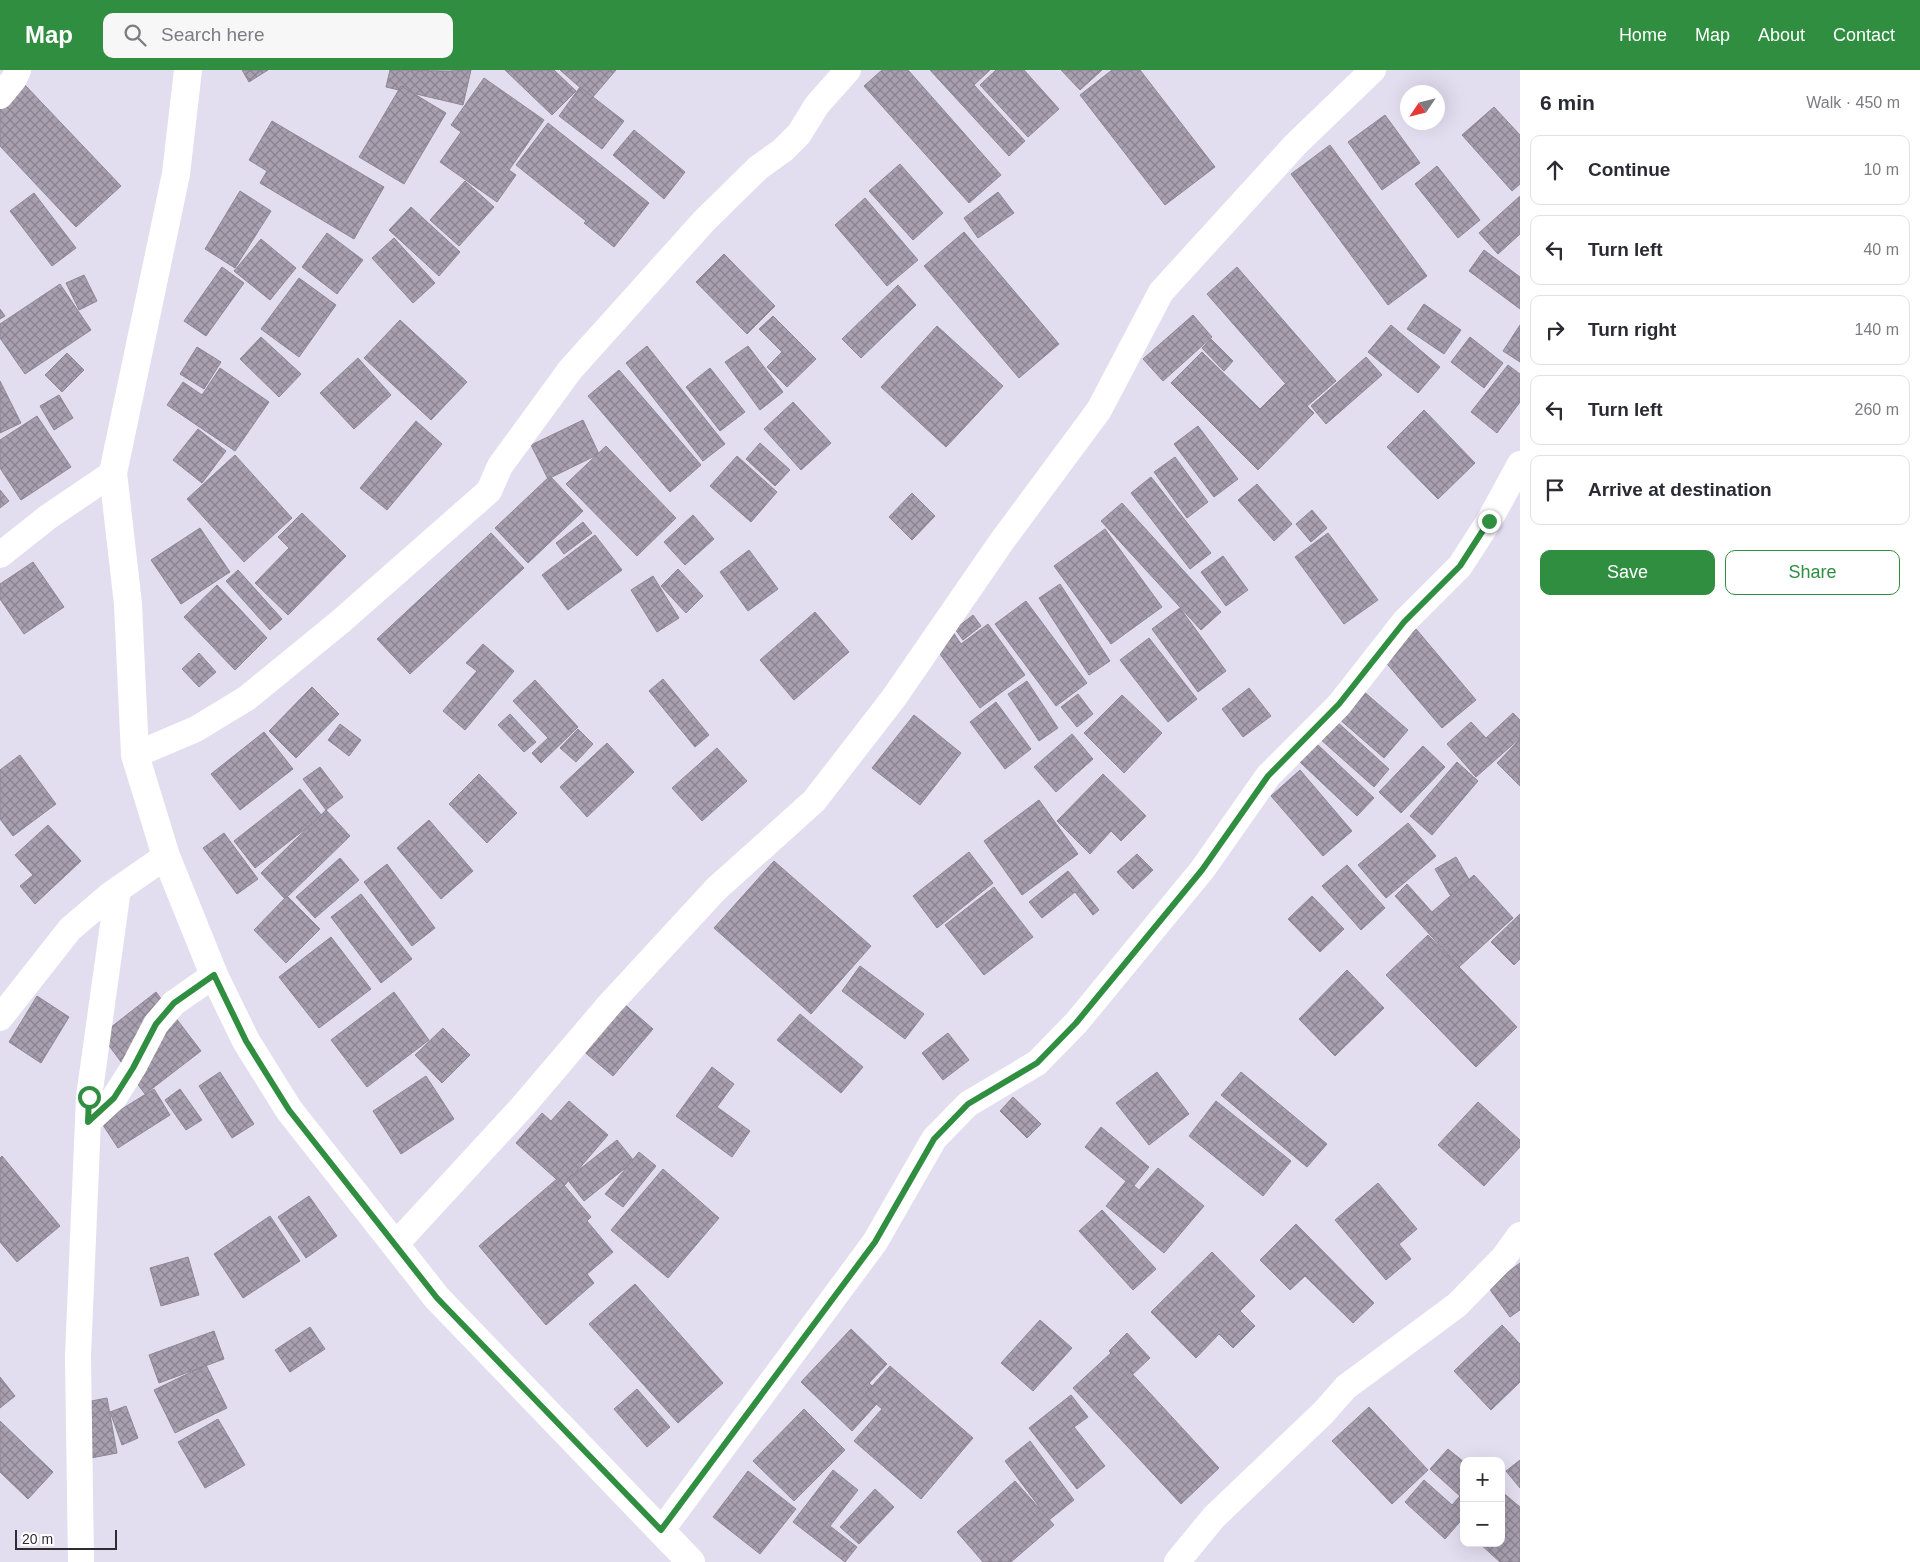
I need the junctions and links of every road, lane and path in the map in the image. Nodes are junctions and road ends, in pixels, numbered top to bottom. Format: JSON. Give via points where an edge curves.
{"nodes":[{"id":1,"x":18,"y":70,"type":"edge"},
{"id":2,"x":188,"y":70,"type":"edge"},
{"id":3,"x":848,"y":70,"type":"edge"},
{"id":4,"x":1373,"y":70,"type":"edge"},
{"id":5,"x":0,"y":96,"type":"edge"},
{"id":6,"x":1520,"y":464,"type":"edge"},
{"id":7,"x":113,"y":473,"type":"junction"},
{"id":8,"x":0,"y":555,"type":"edge"},
{"id":9,"x":135,"y":755,"type":"junction"},
{"id":10,"x":166,"y":856,"type":"junction"},
{"id":11,"x":118,"y":889,"type":"junction"},
{"id":12,"x":214,"y":975,"type":"junction"},
{"id":13,"x":0,"y":1018,"type":"edge"},
{"id":14,"x":88,"y":1122,"type":"junction"},
{"id":15,"x":1520,"y":1235,"type":"edge"},
{"id":16,"x":395,"y":1245,"type":"junction"},
{"id":17,"x":661,"y":1530,"type":"junction"},
{"id":18,"x":81,"y":1562,"type":"edge"},
{"id":19,"x":691,"y":1562,"type":"edge"},
{"id":20,"x":1177,"y":1562,"type":"edge"}],
"edges":[{"from":1,"to":5,"type":"street"},
{"from":2,"to":7,"type":"street","via":[[176,174]]},
{"from":3,"to":9,"type":"street","via":[[817,105],[799,134],[758,168],[704,221],[570,370],[500,466],[489,491],[340,622],[247,698],[196,728]]},
{"from":4,"to":16,"type":"street","via":[[1296,144],[1161,292],[1099,410],[1002,541],[893,699],[814,801],[716,889]]},
{"from":6,"to":17,"type":"street","via":[[1460,566],[1404,622],[1339,704],[1268,776],[1202,870],[1076,1023],[1037,1063],[968,1104],[934,1139],[875,1242]]},
{"from":7,"to":8,"type":"street","via":[[48,517]]},
{"from":7,"to":9,"type":"street","via":[[128,604]]},
{"from":9,"to":10,"type":"street"},
{"from":10,"to":11,"type":"street"},
{"from":10,"to":12,"type":"street"},
{"from":11,"to":13,"type":"street","via":[[70,929]]},
{"from":11,"to":14,"type":"street"},
{"from":12,"to":14,"type":"street","via":[[174,1003],[156,1024],[114,1098]]},
{"from":12,"to":16,"type":"street","via":[[246,1041],[289,1110]]},
{"from":14,"to":18,"type":"street","via":[[78,1356]]},
{"from":15,"to":20,"type":"street","via":[[1457,1305],[1346,1386],[1323,1413],[1214,1517]]},
{"from":16,"to":17,"type":"street","via":[[437,1298]]},
{"from":17,"to":19,"type":"street"}]}
